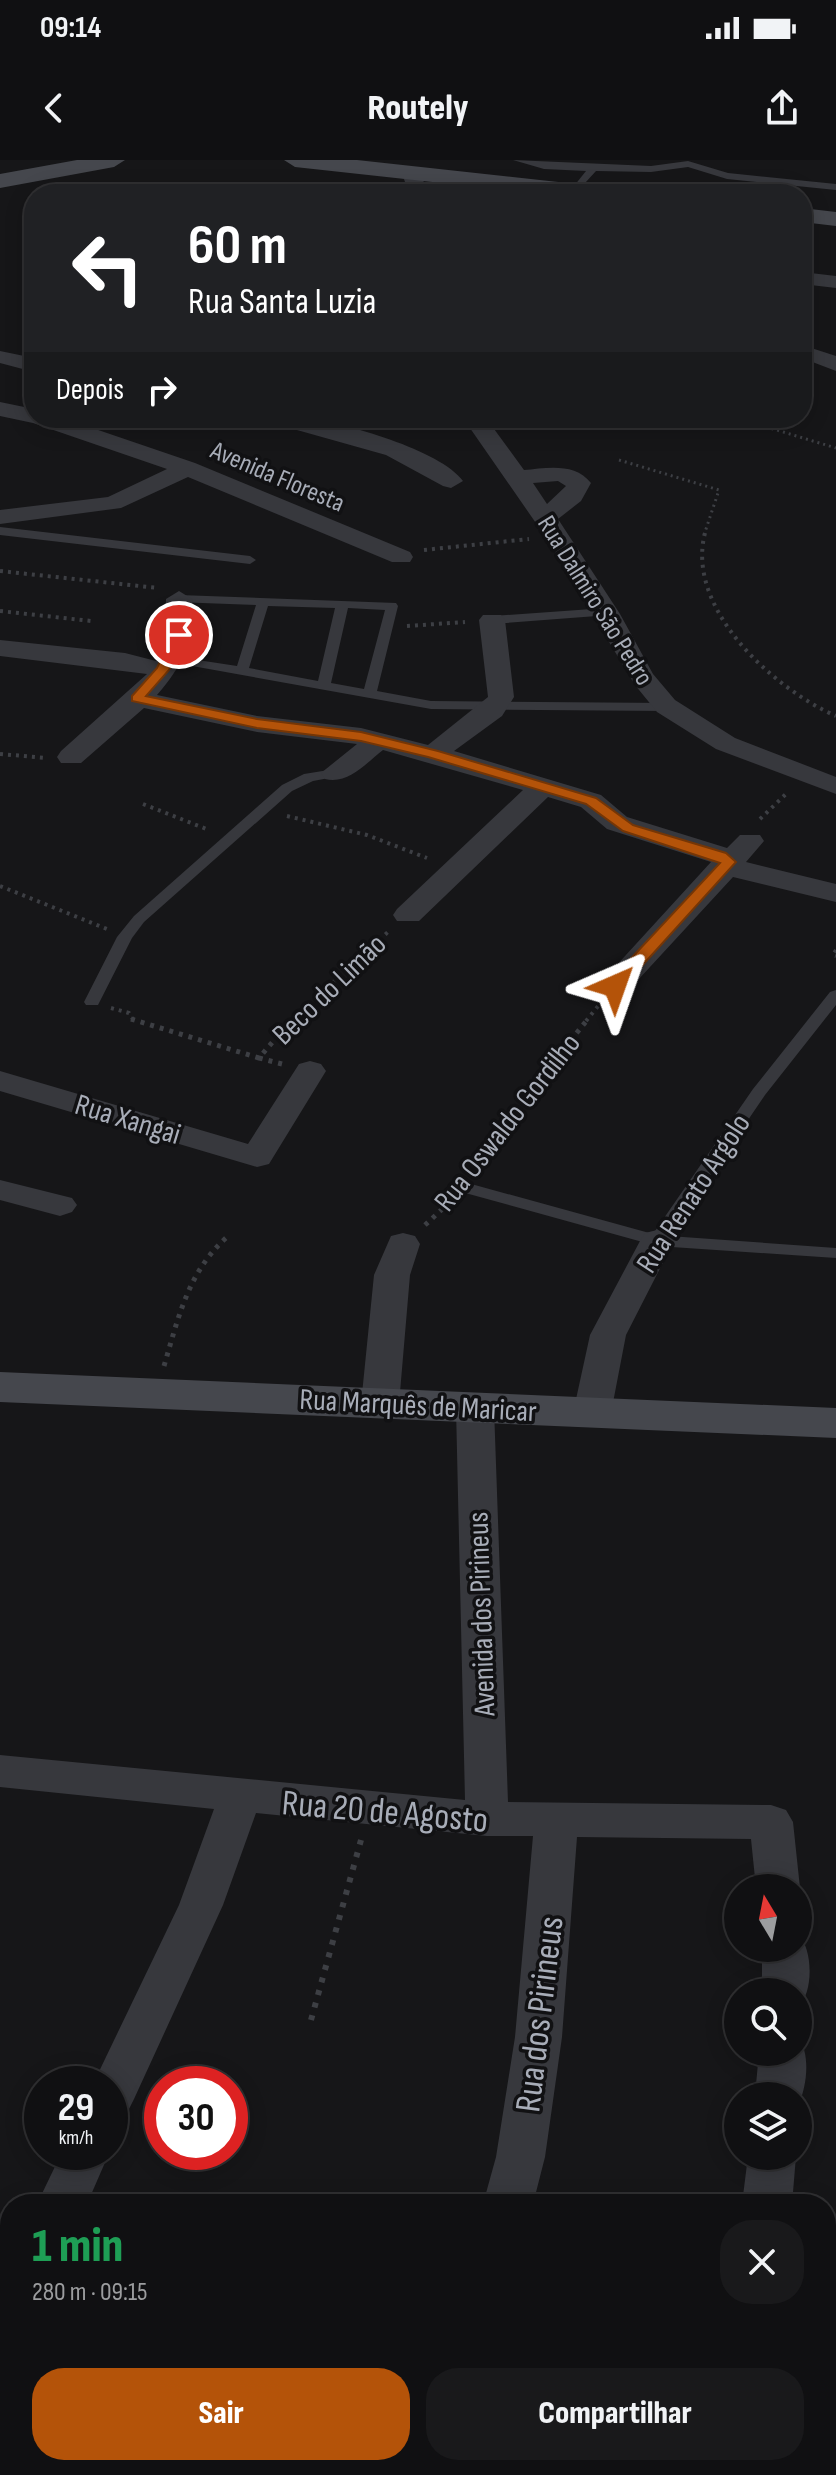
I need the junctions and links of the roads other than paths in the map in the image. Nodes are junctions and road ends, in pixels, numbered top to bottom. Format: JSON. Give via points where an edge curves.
{"nodes":[{"id":1,"x":114,"y":160,"type":"edge"},
{"id":2,"x":295,"y":160,"type":"edge"},
{"id":3,"x":518,"y":160,"type":"edge"},
{"id":4,"x":533,"y":162,"type":"edge"},
{"id":5,"x":681,"y":162,"type":"edge"},
{"id":6,"x":70,"y":163,"type":"edge"},
{"id":7,"x":593,"y":168,"type":"junction"},
{"id":8,"x":0,"y":181,"type":"edge"},
{"id":9,"x":415,"y":184,"type":"edge"},
{"id":10,"x":580,"y":184,"type":"edge"},
{"id":11,"x":806,"y":184,"type":"edge"},
{"id":12,"x":812,"y":185,"type":"edge"},
{"id":13,"x":836,"y":187,"type":"edge"},
{"id":14,"x":812,"y":216,"type":"edge"},
{"id":15,"x":836,"y":219,"type":"edge"},
{"id":16,"x":812,"y":279,"type":"edge"},
{"id":17,"x":836,"y":282,"type":"edge"},
{"id":18,"x":836,"y":347,"type":"edge"},
{"id":19,"x":812,"y":350,"type":"edge"},
{"id":20,"x":812,"y":355,"type":"edge"},
{"id":21,"x":0,"y":357,"type":"edge"},
{"id":22,"x":24,"y":363,"type":"edge"},
{"id":23,"x":836,"y":364,"type":"edge"},
{"id":24,"x":0,"y":409,"type":"edge"},
{"id":25,"x":24,"y":414,"type":"edge"},
{"id":26,"x":70,"y":428,"type":"edge"},
{"id":27,"x":318,"y":428,"type":"edge"},
{"id":28,"x":481,"y":428,"type":"edge"},
{"id":29,"x":187,"y":468,"type":"junction"},
{"id":30,"x":518,"y":477,"type":"junction"},
{"id":31,"x":451,"y":481,"type":"dead end"},
{"id":32,"x":0,"y":517,"type":"edge"},
{"id":33,"x":549,"y":527,"type":"junction"},
{"id":34,"x":0,"y":531,"type":"edge"},
{"id":35,"x":401,"y":557,"type":"road end"},
{"id":36,"x":250,"y":560,"type":"dead end"},
{"id":37,"x":179,"y":599,"type":"joint"},
{"id":38,"x":263,"y":602,"type":"junction"},
{"id":39,"x":342,"y":605,"type":"junction"},
{"id":40,"x":606,"y":612,"type":"junction"},
{"id":41,"x":492,"y":620,"type":"joint"},
{"id":42,"x":0,"y":648,"type":"edge"},
{"id":43,"x":166,"y":664,"type":"junction"},
{"id":44,"x":242,"y":671,"type":"junction"},
{"id":45,"x":323,"y":687,"type":"junction"},
{"id":46,"x":369,"y":695,"type":"junction"},
{"id":47,"x":137,"y":699,"type":"junction"},
{"id":48,"x":497,"y":705,"type":"junction"},
{"id":49,"x":667,"y":707,"type":"junction"},
{"id":50,"x":379,"y":740,"type":"junction"},
{"id":51,"x":433,"y":754,"type":"junction"},
{"id":52,"x":71,"y":757,"type":"road end"},
{"id":53,"x":335,"y":773,"type":"joint"},
{"id":54,"x":543,"y":786,"type":"junction"},
{"id":55,"x":836,"y":786,"type":"edge"},
{"id":56,"x":750,"y":841,"type":"road end"},
{"id":57,"x":728,"y":862,"type":"junction"},
{"id":58,"x":836,"y":893,"type":"edge"},
{"id":59,"x":408,"y":915,"type":"road end"},
{"id":60,"x":615,"y":986,"type":"road end"},
{"id":61,"x":836,"y":995,"type":"edge"},
{"id":62,"x":92,"y":1002,"type":"road end"},
{"id":63,"x":310,"y":1071,"type":"road end"},
{"id":64,"x":0,"y":1081,"type":"edge"},
{"id":65,"x":257,"y":1157,"type":"joint"},
{"id":66,"x":464,"y":1187,"type":"road end"},
{"id":67,"x":0,"y":1190,"type":"edge"},
{"id":68,"x":60,"y":1205,"type":"dead end"},
{"id":69,"x":657,"y":1241,"type":"junction"},
{"id":70,"x":403,"y":1244,"type":"road end"},
{"id":71,"x":836,"y":1253,"type":"edge"},
{"id":72,"x":0,"y":1387,"type":"edge"},
{"id":73,"x":380,"y":1404,"type":"junction"},
{"id":74,"x":475,"y":1408,"type":"junction"},
{"id":75,"x":592,"y":1413,"type":"junction"},
{"id":76,"x":836,"y":1423,"type":"edge"},
{"id":77,"x":0,"y":1771,"type":"edge"},
{"id":78,"x":240,"y":1797,"type":"junction"},
{"id":79,"x":487,"y":1819,"type":"junction"},
{"id":80,"x":556,"y":1822,"type":"junction"},
{"id":81,"x":777,"y":1874,"type":"edge"},
{"id":82,"x":125,"y":2066,"type":"edge"},
{"id":83,"x":78,"y":2170,"type":"edge"},
{"id":84,"x":771,"y":2170,"type":"edge"},
{"id":85,"x":67,"y":2194,"type":"edge"},
{"id":86,"x":511,"y":2194,"type":"edge"},
{"id":87,"x":768,"y":2194,"type":"edge"}],
"edges":[{"from":1,"to":6,"type":"main road"},
{"from":2,"to":9,"type":"main road"},
{"from":3,"to":4,"type":"lane"},
{"from":4,"to":7,"type":"lane"},
{"from":5,"to":7,"type":"lane","via":[[651,169]]},
{"from":5,"to":11,"type":"lane","via":[[727,176]]},
{"from":6,"to":8,"type":"main road"},
{"from":7,"to":10,"type":"lane"},
{"from":12,"to":13,"type":"lane"},
{"from":14,"to":15,"type":"main road"},
{"from":16,"to":17,"type":"street"},
{"from":18,"to":19,"type":"street"},
{"from":20,"to":23,"type":"street"},
{"from":21,"to":22,"type":"street"},
{"from":24,"to":25,"type":"street"},
{"from":26,"to":29,"type":"street","name":"Avenida Floresta"},
{"from":27,"to":31,"type":"street","via":[[423,464]]},
{"from":28,"to":30,"type":"street","name":"Rua Dalmiro São Pedro"},
{"from":29,"to":32,"type":"street","via":[[113,503]]},
{"from":29,"to":35,"type":"street","name":"Avenida Floresta"},
{"from":30,"to":33,"type":"street","name":"Rua Dalmiro São Pedro"},
{"from":30,"to":33,"type":"street","via":[[562,474],[579,483]]},
{"from":33,"to":40,"type":"street","name":"Rua Dalmiro São Pedro"},
{"from":34,"to":36,"type":"lane"},
{"from":37,"to":38,"type":"lane"},
{"from":37,"to":43,"type":"street","via":[[179,635]]},
{"from":38,"to":39,"type":"lane"},
{"from":38,"to":44,"type":"lane"},
{"from":39,"to":45,"type":"lane"},
{"from":39,"to":46,"type":"lane","via":[[392,606]]},
{"from":40,"to":41,"type":"lane"},
{"from":40,"to":49,"type":"street","name":"Rua Dalmiro São Pedro","via":[[649,688]]},
{"from":41,"to":48,"type":"street","via":[[501,697]]},
{"from":42,"to":43,"type":"street"},
{"from":43,"to":44,"type":"lane"},
{"from":43,"to":47,"type":"street"},
{"from":44,"to":45,"type":"lane"},
{"from":45,"to":46,"type":"lane"},
{"from":46,"to":48,"type":"lane","via":[[431,705]]},
{"from":47,"to":50,"type":"street","via":[[257,724]]},
{"from":47,"to":52,"type":"street"},
{"from":48,"to":49,"type":"lane"},
{"from":48,"to":51,"type":"street"},
{"from":49,"to":55,"type":"street","name":"Rua Dalmiro São Pedro","via":[[710,734]]},
{"from":50,"to":51,"type":"street"},
{"from":50,"to":53,"type":"street"},
{"from":51,"to":54,"type":"street"},
{"from":53,"to":62,"type":"lane","via":[[297,781],[139,919]]},
{"from":54,"to":57,"type":"street","via":[[591,801],[628,828]]},
{"from":54,"to":59,"type":"street"},
{"from":56,"to":57,"type":"street"},
{"from":57,"to":58,"type":"street","via":[[736,869]]},
{"from":57,"to":60,"type":"street"},
{"from":61,"to":69,"type":"lane","name":"Rua Renato Argolo","via":[[759,1092]]},
{"from":63,"to":65,"type":"street","name":"Beco do Limão"},
{"from":64,"to":65,"type":"street","name":"Rua Xangai"},
{"from":66,"to":69,"type":"lane"},
{"from":67,"to":68,"type":"street"},
{"from":69,"to":71,"type":"lane"},
{"from":69,"to":75,"type":"street","name":"Rua Renato Argolo","via":[[608,1335]]},
{"from":70,"to":73,"type":"street","via":[[392,1275]]},
{"from":72,"to":73,"type":"main road","name":"Rua Marquês de Maricar"},
{"from":73,"to":74,"type":"main road","name":"Rua Marquês de Maricar"},
{"from":74,"to":75,"type":"main road","name":"Rua Marquês de Maricar"},
{"from":74,"to":79,"type":"street","name":"Avenida dos Pirineus"},
{"from":75,"to":76,"type":"main road","name":"Rua Marquês de Maricar"},
{"from":77,"to":78,"type":"street","name":"Rua 20 de Agosto"},
{"from":78,"to":79,"type":"street","name":"Rua 20 de Agosto"},
{"from":78,"to":82,"type":"street","via":[[201,1905]]},
{"from":79,"to":80,"type":"street","name":"Rua 20 de Agosto"},
{"from":80,"to":81,"type":"street","name":"Rua 20 de Agosto","via":[[771,1822]]},
{"from":80,"to":86,"type":"street","name":"Rua dos Pirineus","via":[[533,2081]]},
{"from":83,"to":85,"type":"street"},
{"from":84,"to":87,"type":"street"}]}
